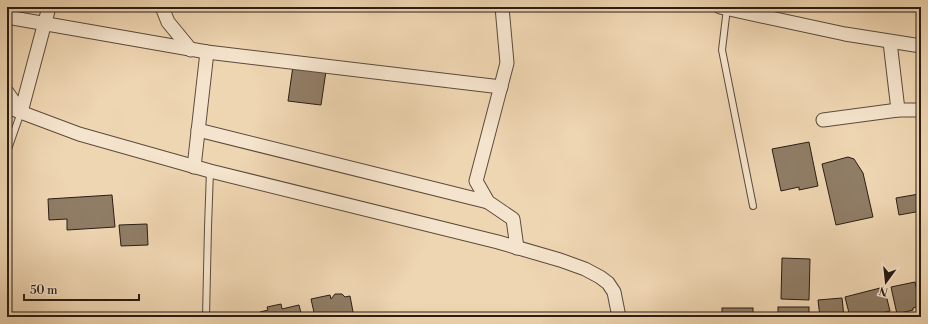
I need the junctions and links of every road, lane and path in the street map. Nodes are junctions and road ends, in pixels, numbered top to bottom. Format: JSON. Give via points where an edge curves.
{"nodes":[{"id":1,"x":49,"y":7,"type":"edge"},
{"id":2,"x":162,"y":7,"type":"edge"},
{"id":3,"x":502,"y":7,"type":"edge"},
{"id":4,"x":724,"y":8,"type":"edge"},
{"id":5,"x":7,"y":17,"type":"edge"},
{"id":6,"x":45,"y":24,"type":"junction"},
{"id":7,"x":890,"y":42,"type":"junction"},
{"id":8,"x":921,"y":46,"type":"edge"},
{"id":9,"x":191,"y":50,"type":"junction"},
{"id":10,"x":207,"y":52,"type":"junction"},
{"id":11,"x":501,"y":87,"type":"junction"},
{"id":12,"x":7,"y":92,"type":"edge"},
{"id":13,"x":7,"y":107,"type":"edge"},
{"id":14,"x":898,"y":110,"type":"junction"},
{"id":15,"x":921,"y":110,"type":"edge"},
{"id":16,"x":21,"y":112,"type":"junction"},
{"id":17,"x":823,"y":120,"type":"dead end"},
{"id":18,"x":198,"y":130,"type":"junction"},
{"id":19,"x":7,"y":152,"type":"edge"},
{"id":20,"x":194,"y":167,"type":"junction"},
{"id":21,"x":210,"y":172,"type":"junction"},
{"id":22,"x":488,"y":202,"type":"junction"},
{"id":23,"x":753,"y":206,"type":"dead end"},
{"id":24,"x":517,"y":248,"type":"junction"},
{"id":25,"x":206,"y":317,"type":"edge"},
{"id":26,"x":619,"y":317,"type":"edge"}],
"edges":[{"from":1,"to":6,"type":"street"},
{"from":2,"to":9,"type":"street","via":[[168,22]]},
{"from":3,"to":11,"type":"street","via":[[508,64]]},
{"from":4,"to":7,"type":"street"},
{"from":4,"to":23,"type":"lane","via":[[722,50]]},
{"from":5,"to":6,"type":"street"},
{"from":6,"to":9,"type":"street"},
{"from":6,"to":16,"type":"street"},
{"from":7,"to":8,"type":"street"},
{"from":7,"to":14,"type":"street"},
{"from":9,"to":10,"type":"street"},
{"from":10,"to":11,"type":"street"},
{"from":10,"to":18,"type":"street"},
{"from":11,"to":22,"type":"street","via":[[476,181]]},
{"from":12,"to":16,"type":"street"},
{"from":13,"to":16,"type":"street"},
{"from":14,"to":15,"type":"street"},
{"from":14,"to":17,"type":"street"},
{"from":16,"to":19,"type":"lane"},
{"from":16,"to":20,"type":"street","via":[[79,134]]},
{"from":18,"to":20,"type":"street"},
{"from":18,"to":22,"type":"street"},
{"from":20,"to":21,"type":"street"},
{"from":21,"to":24,"type":"street"},
{"from":21,"to":25,"type":"lane"},
{"from":22,"to":24,"type":"street","via":[[513,219]]},
{"from":24,"to":26,"type":"street","via":[[560,260],[600,277],[614,292]]}]}
